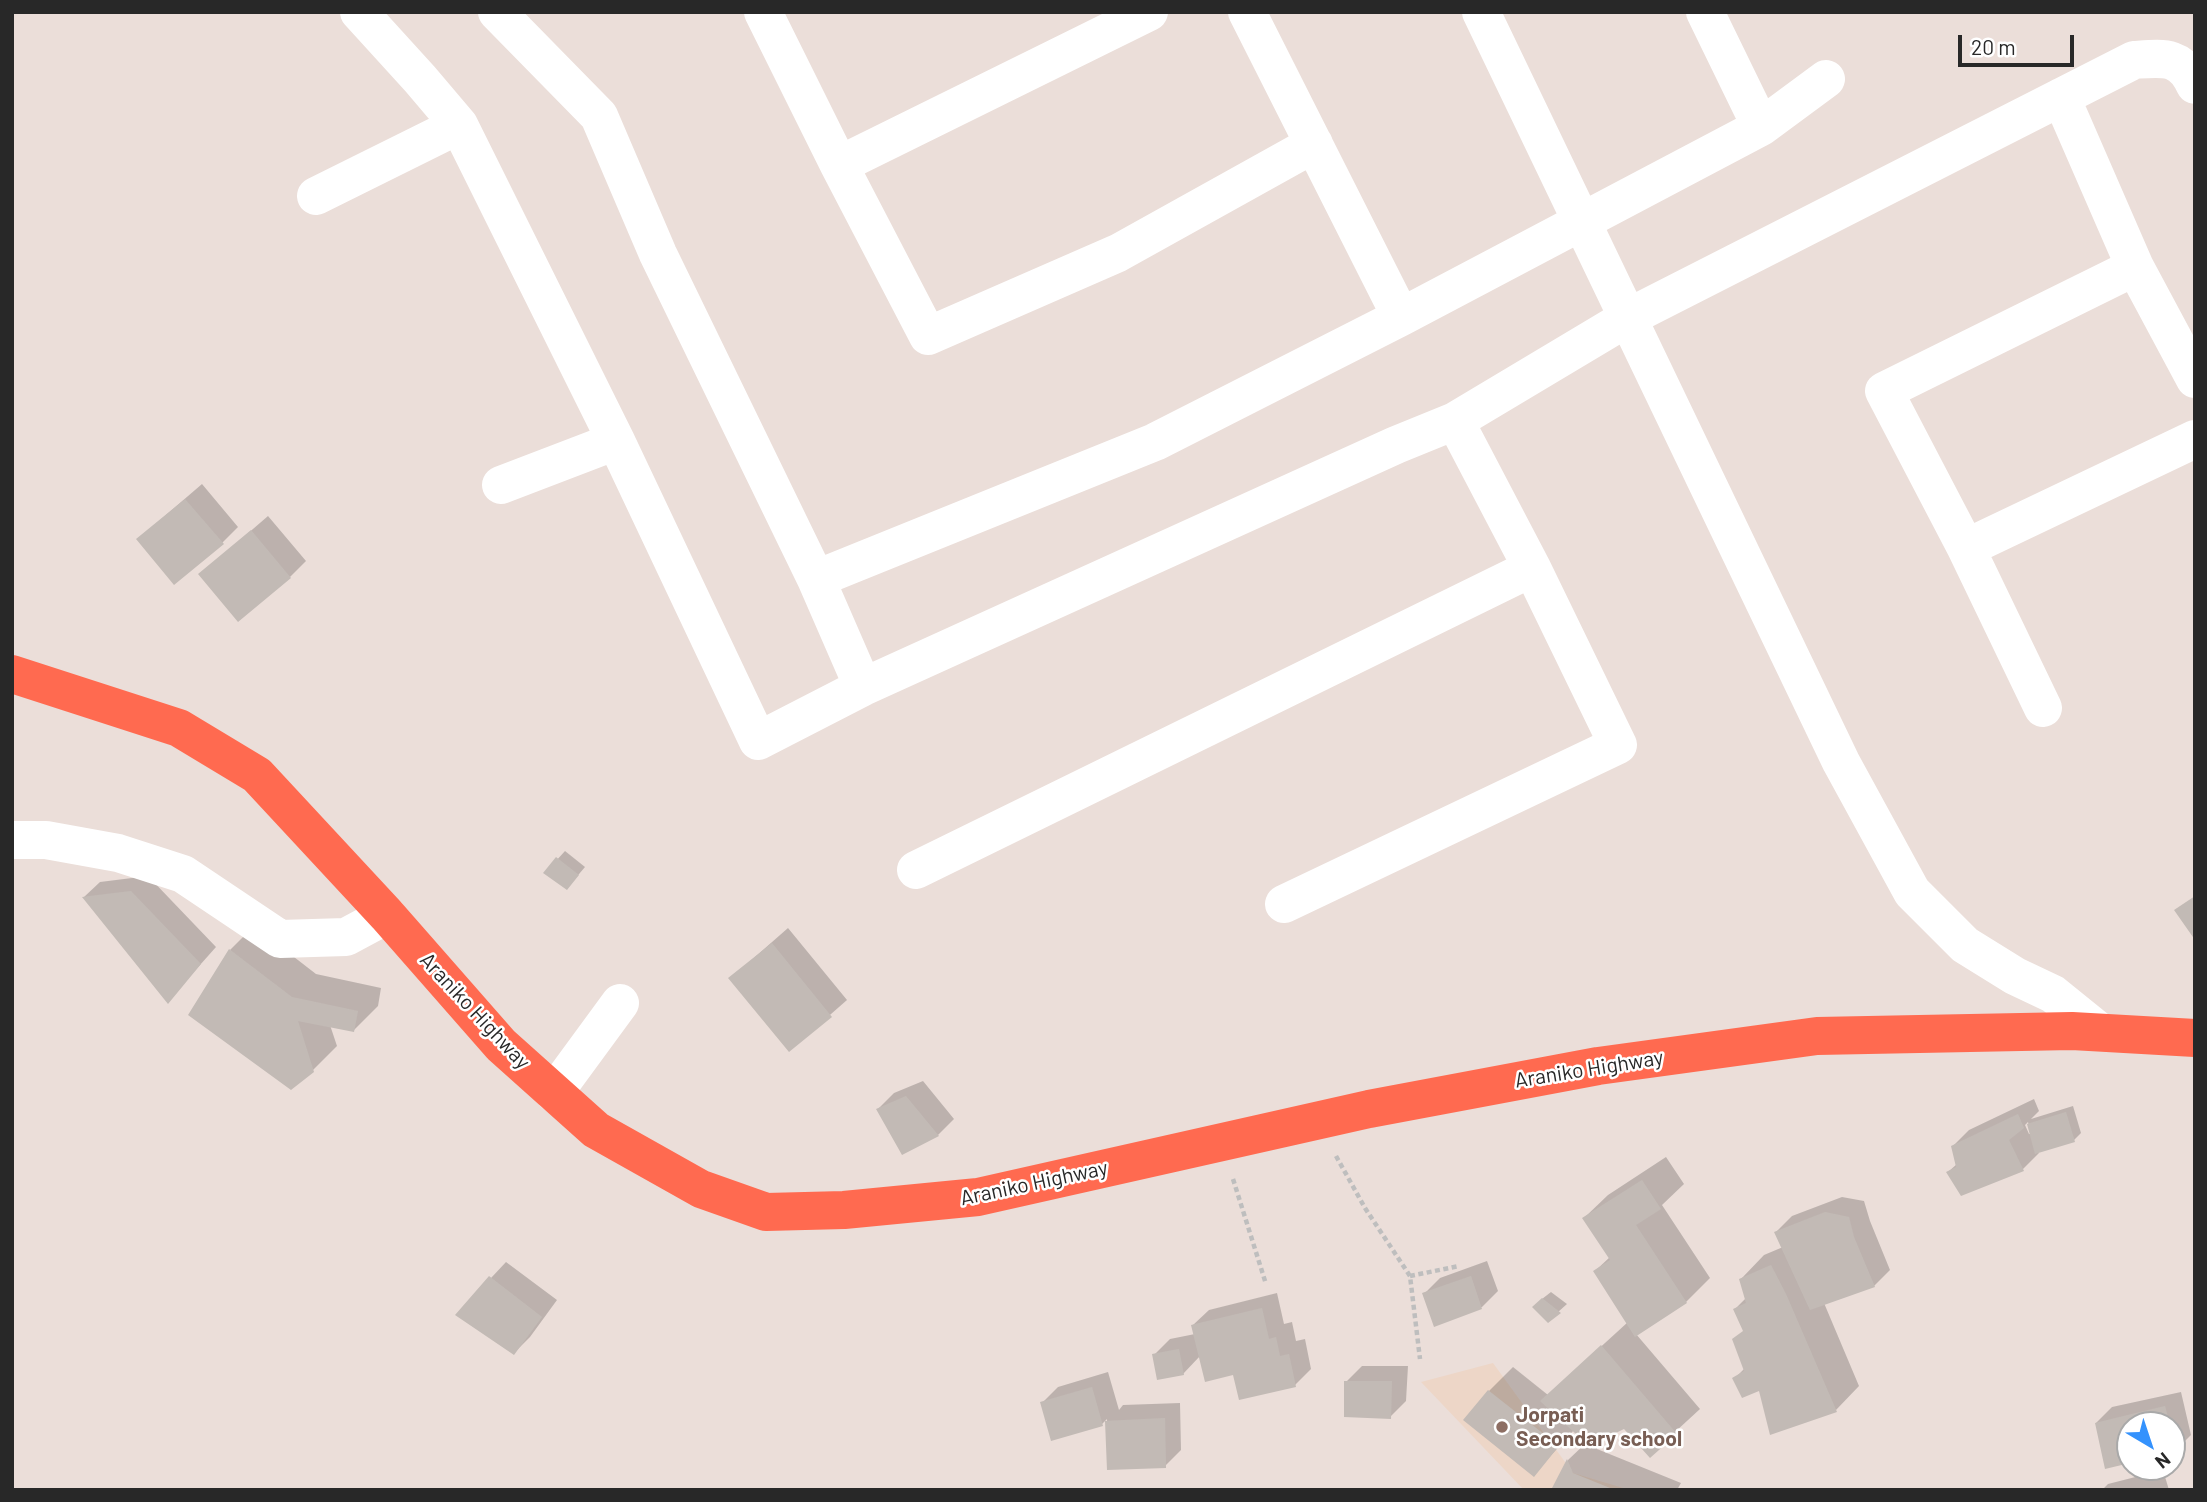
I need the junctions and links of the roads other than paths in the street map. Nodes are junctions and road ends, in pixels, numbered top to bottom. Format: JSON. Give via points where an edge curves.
{"nodes":[{"id":1,"x":359,"y":12,"type":"edge"},
{"id":2,"x":497,"y":12,"type":"edge"},
{"id":3,"x":763,"y":12,"type":"edge"},
{"id":4,"x":1149,"y":12,"type":"edge"},
{"id":5,"x":1247,"y":12,"type":"edge"},
{"id":6,"x":1481,"y":12,"type":"edge"},
{"id":7,"x":1705,"y":12,"type":"edge"},
{"id":8,"x":1826,"y":79,"type":"dead end"},
{"id":9,"x":2195,"y":85,"type":"edge"},
{"id":10,"x":2062,"y":97,"type":"junction"},
{"id":11,"x":459,"y":125,"type":"junction"},
{"id":12,"x":1760,"y":127,"type":"junction"},
{"id":13,"x":1314,"y":144,"type":"junction"},
{"id":14,"x":839,"y":165,"type":"junction"},
{"id":15,"x":316,"y":197,"type":"dead end"},
{"id":16,"x":1582,"y":221,"type":"junction"},
{"id":17,"x":2135,"y":267,"type":"junction"},
{"id":18,"x":1401,"y":317,"type":"junction"},
{"id":19,"x":1629,"y":317,"type":"junction"},
{"id":20,"x":2195,"y":379,"type":"edge"},
{"id":21,"x":1455,"y":421,"type":"junction"},
{"id":22,"x":2195,"y":439,"type":"edge"},
{"id":23,"x":616,"y":441,"type":"junction"},
{"id":24,"x":501,"y":485,"type":"dead end"},
{"id":25,"x":1966,"y":548,"type":"junction"},
{"id":26,"x":1532,"y":568,"type":"junction"},
{"id":27,"x":816,"y":579,"type":"junction"},
{"id":28,"x":12,"y":674,"type":"edge"},
{"id":29,"x":863,"y":687,"type":"junction"},
{"id":30,"x":2043,"y":708,"type":"dead end"},
{"id":31,"x":12,"y":840,"type":"edge"},
{"id":32,"x":916,"y":870,"type":"dead end"},
{"id":33,"x":1284,"y":904,"type":"dead end"},
{"id":34,"x":387,"y":915,"type":"junction"},
{"id":35,"x":621,"y":1003,"type":"dead end"},
{"id":36,"x":2100,"y":1032,"type":"junction"},
{"id":37,"x":2195,"y":1038,"type":"edge"},
{"id":38,"x":554,"y":1093,"type":"junction"}],
"edges":[{"from":1,"to":11,"type":"street"},
{"from":2,"to":27,"type":"street","via":[[599,116],[658,254]]},
{"from":3,"to":14,"type":"street"},
{"from":4,"to":14,"type":"street"},
{"from":5,"to":13,"type":"street"},
{"from":6,"to":16,"type":"street"},
{"from":7,"to":12,"type":"street"},
{"from":8,"to":12,"type":"street"},
{"from":9,"to":10,"type":"street","via":[[2188,71],[2171,59],[2134,60]]},
{"from":10,"to":17,"type":"street"},
{"from":10,"to":19,"type":"street"},
{"from":11,"to":15,"type":"street"},
{"from":11,"to":23,"type":"street"},
{"from":12,"to":16,"type":"street"},
{"from":13,"to":14,"type":"street","via":[[1118,253],[928,336]]},
{"from":13,"to":18,"type":"street"},
{"from":16,"to":18,"type":"street"},
{"from":16,"to":19,"type":"street"},
{"from":17,"to":20,"type":"street"},
{"from":17,"to":25,"type":"street","via":[[1884,391]]},
{"from":18,"to":27,"type":"street","via":[[1155,442]]},
{"from":19,"to":21,"type":"street"},
{"from":19,"to":36,"type":"street","via":[[1841,762],[1912,892],[1965,944],[2053,994]]},
{"from":21,"to":26,"type":"street"},
{"from":21,"to":29,"type":"street"},
{"from":22,"to":25,"type":"street"},
{"from":23,"to":24,"type":"street"},
{"from":23,"to":29,"type":"street","via":[[758,741]]},
{"from":25,"to":30,"type":"street"},
{"from":26,"to":32,"type":"street"},
{"from":26,"to":33,"type":"street","via":[[1618,745]]},
{"from":27,"to":29,"type":"street"},
{"from":28,"to":34,"type":"highway","name":"Araniko Highway","via":[[179,728],[257,775]]},
{"from":31,"to":34,"type":"street","via":[[46,840],[118,853],[183,874],[280,939],[346,937]]},
{"from":34,"to":38,"type":"highway","name":"Araniko Highway","via":[[500,1045]]},
{"from":35,"to":38,"type":"street"},
{"from":36,"to":37,"type":"highway","name":"Araniko Highway"},
{"from":36,"to":38,"type":"highway","name":"Araniko Highway","via":[[1817,1036],[1598,1066],[1317,1121],[978,1198],[845,1210],[766,1212],[701,1189],[596,1130]]}]}
